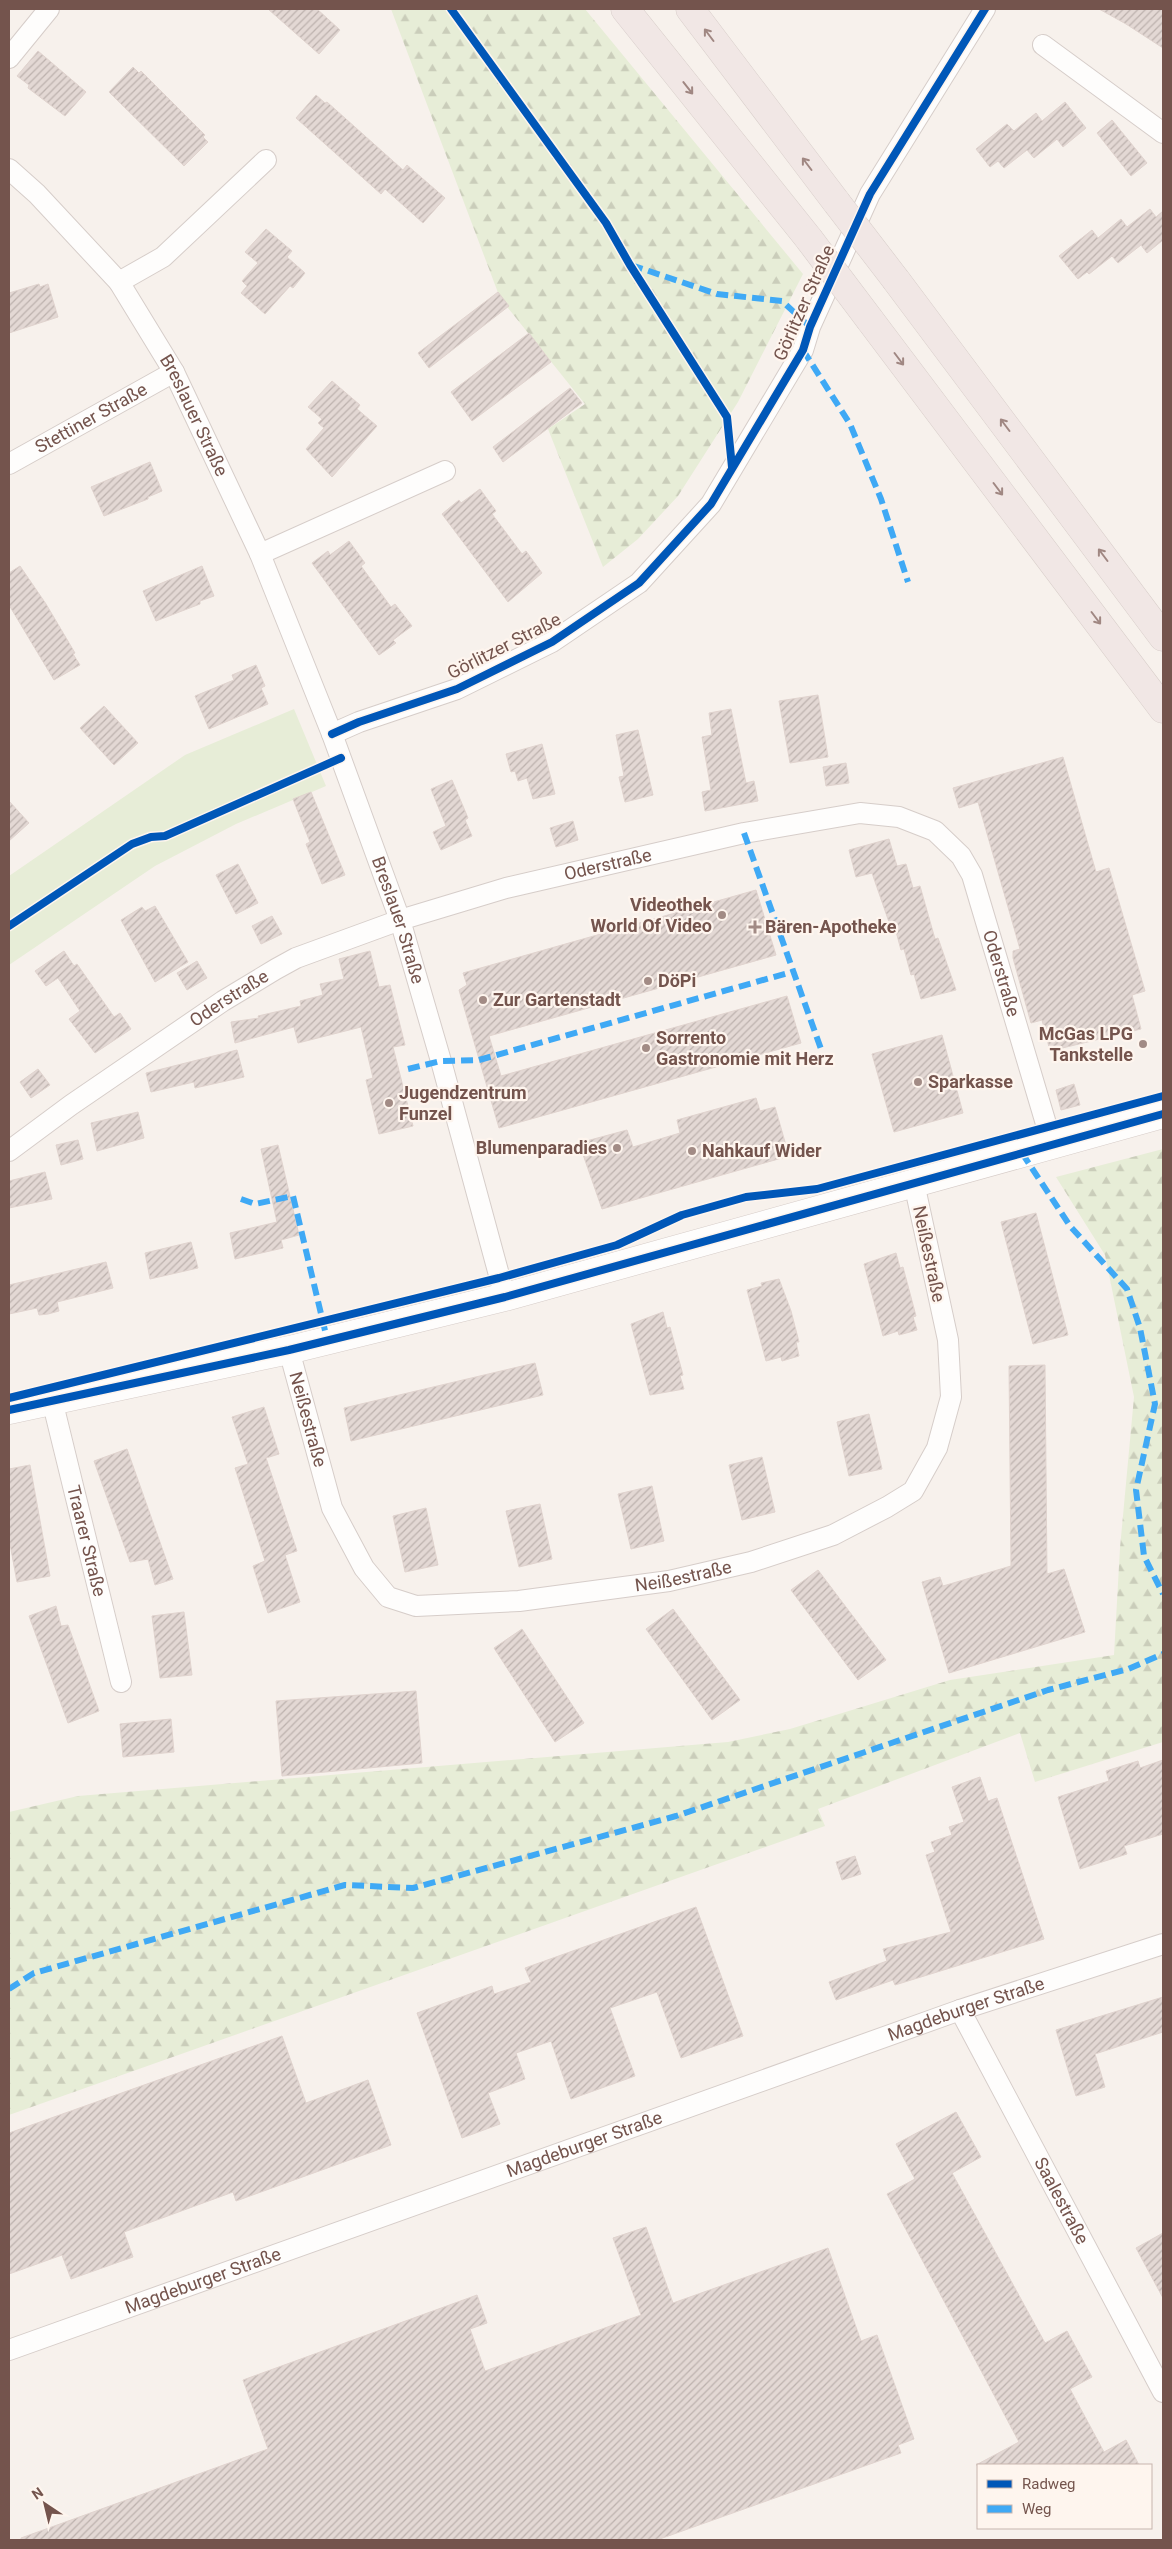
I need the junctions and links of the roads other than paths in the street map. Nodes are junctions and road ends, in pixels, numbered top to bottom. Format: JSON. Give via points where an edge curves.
{"nodes":[{"id":1,"x":49,"y":9,"type":"edge"},
{"id":2,"x":625,"y":9,"type":"edge"},
{"id":3,"x":690,"y":9,"type":"edge"},
{"id":4,"x":985,"y":9,"type":"edge"},
{"id":5,"x":1043,"y":45,"type":"dead end"},
{"id":6,"x":9,"y":58,"type":"edge"},
{"id":7,"x":1163,"y":133,"type":"edge"},
{"id":8,"x":266,"y":160,"type":"dead end"},
{"id":9,"x":9,"y":169,"type":"edge"},
{"id":10,"x":118,"y":282,"type":"junction"},
{"id":11,"x":174,"y":372,"type":"junction"},
{"id":12,"x":9,"y":464,"type":"edge"},
{"id":13,"x":446,"y":471,"type":"dead end"},
{"id":14,"x":260,"y":554,"type":"junction"},
{"id":15,"x":1163,"y":636,"type":"edge"},
{"id":16,"x":1163,"y":709,"type":"edge"},
{"id":17,"x":332,"y":734,"type":"junction"},
{"id":18,"x":400,"y":920,"type":"junction"},
{"id":19,"x":1163,"y":1114,"type":"edge"},
{"id":20,"x":1052,"y":1144,"type":"junction"},
{"id":21,"x":9,"y":1152,"type":"edge"},
{"id":22,"x":914,"y":1183,"type":"junction"},
{"id":23,"x":505,"y":1297,"type":"junction"},
{"id":24,"x":289,"y":1350,"type":"junction"},
{"id":25,"x":52,"y":1400,"type":"junction"},
{"id":26,"x":9,"y":1410,"type":"edge"},
{"id":27,"x":121,"y":1682,"type":"dead end"},
{"id":28,"x":1163,"y":1944,"type":"edge"},
{"id":29,"x":960,"y":2010,"type":"junction"},
{"id":30,"x":9,"y":2350,"type":"edge"},
{"id":31,"x":1163,"y":2392,"type":"edge"}],
"edges":[{"from":1,"to":6,"type":"street"},
{"from":2,"to":16,"type":"highway","one_way":true,"bridge":true,"via":[[809,239]]},
{"from":15,"to":3,"type":"highway","one_way":true,"bridge":true},
{"from":4,"to":17,"type":"street","name":"Görlitzer Straße","via":[[870,194],[810,327],[803,350],[712,504],[639,583],[552,642],[457,689]]},
{"from":5,"to":7,"type":"street"},
{"from":8,"to":10,"type":"street","via":[[163,257]]},
{"from":9,"to":10,"type":"street","name":"Breslauer Straße","via":[[37,194]]},
{"from":10,"to":11,"type":"street","name":"Breslauer Straße"},
{"from":11,"to":12,"type":"street","name":"Stettiner Straße"},
{"from":11,"to":14,"type":"street","name":"Breslauer Straße"},
{"from":13,"to":14,"type":"street"},
{"from":14,"to":17,"type":"street","name":"Breslauer Straße"},
{"from":17,"to":18,"type":"street","name":"Breslauer Straße"},
{"from":18,"to":20,"type":"street","name":"Oderstraße","via":[[506,888],[752,831],[860,813],[899,817],[935,831],[961,856],[972,875]]},
{"from":18,"to":21,"type":"street","name":"Oderstraße","via":[[296,958],[268,973],[71,1106]]},
{"from":18,"to":23,"type":"street","name":"Breslauer Straße"},
{"from":19,"to":20,"type":"street"},
{"from":20,"to":22,"type":"street"},
{"from":22,"to":23,"type":"street"},
{"from":22,"to":24,"type":"street","name":"Neißestraße","via":[[948,1340],[951,1397],[937,1448],[913,1491],[887,1507],[833,1535],[751,1562],[669,1581],[519,1601],[416,1606],[388,1597],[364,1568],[332,1508]]},
{"from":23,"to":24,"type":"street"},
{"from":24,"to":25,"type":"street"},
{"from":25,"to":26,"type":"street"},
{"from":25,"to":27,"type":"street","name":"Traarer Straße"},
{"from":28,"to":29,"type":"street","name":"Magdeburger Straße"},
{"from":29,"to":30,"type":"street","name":"Magdeburger Straße"},
{"from":29,"to":31,"type":"street","name":"Saalestraße"}]}
